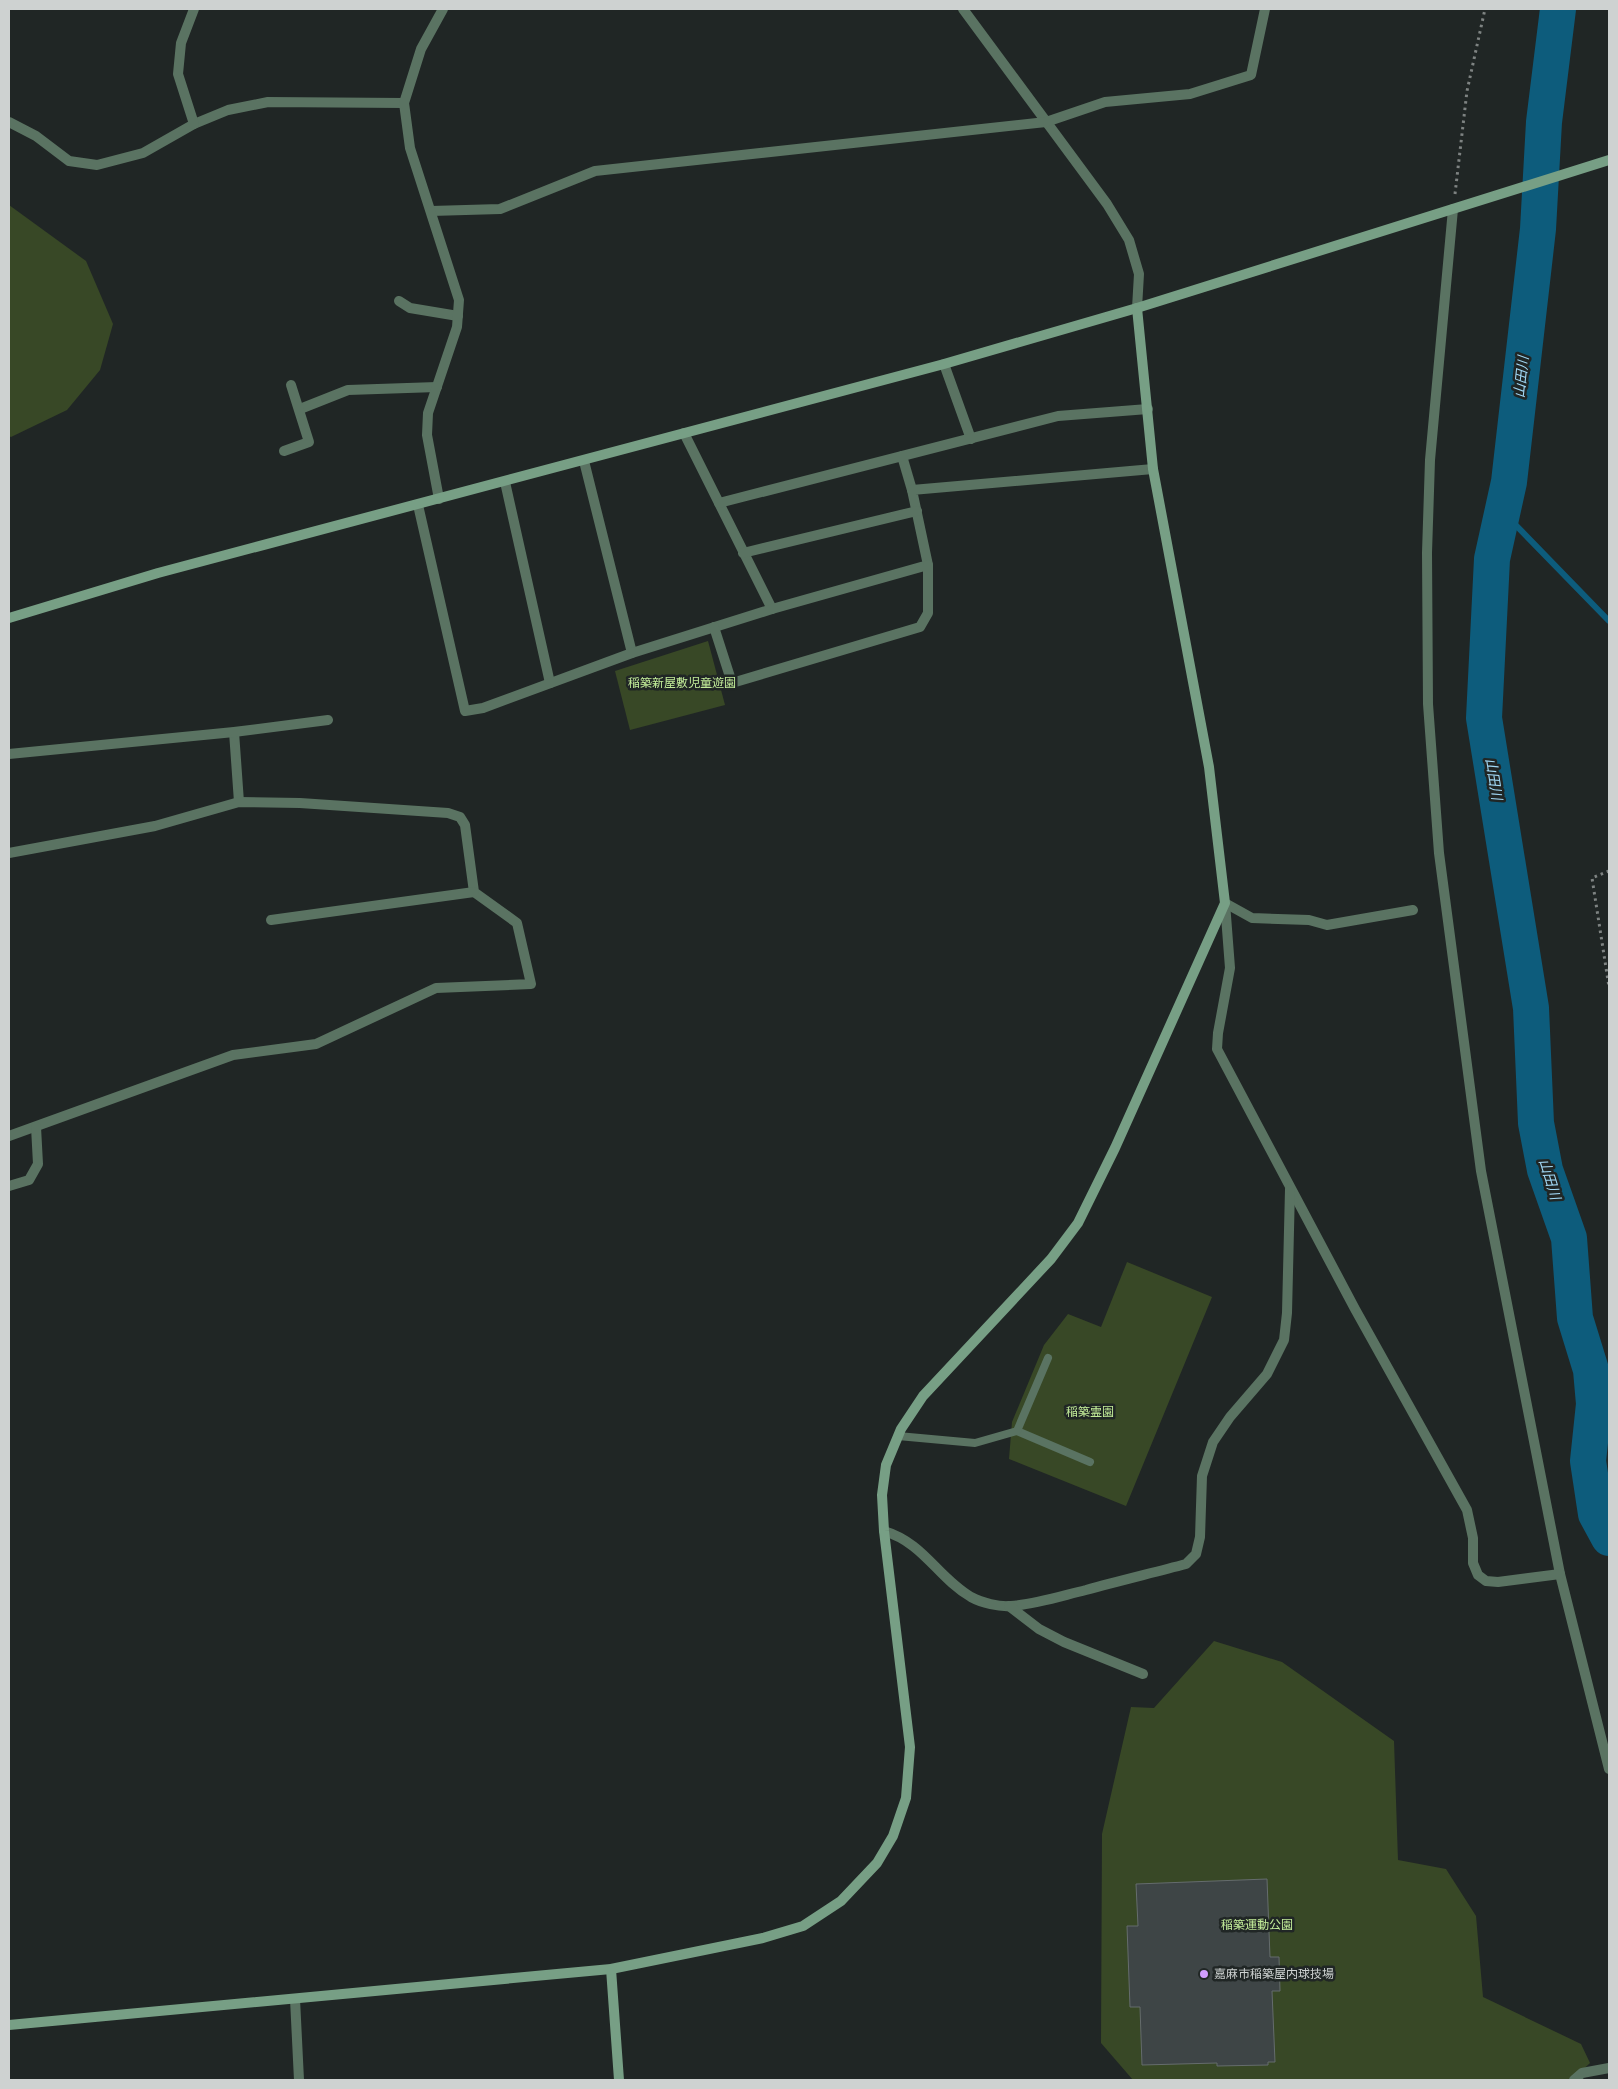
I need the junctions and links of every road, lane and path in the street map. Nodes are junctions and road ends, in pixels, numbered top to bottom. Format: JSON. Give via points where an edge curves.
{"nodes":[{"id":1,"x":194,"y":9,"type":"edge"},
{"id":2,"x":443,"y":9,"type":"edge"},
{"id":3,"x":963,"y":9,"type":"edge"},
{"id":4,"x":1265,"y":9,"type":"edge"},
{"id":5,"x":1485,"y":9,"type":"edge"},
{"id":6,"x":404,"y":103,"type":"junction"},
{"id":7,"x":9,"y":122,"type":"edge"},
{"id":8,"x":1046,"y":122,"type":"junction"},
{"id":9,"x":194,"y":124,"type":"junction"},
{"id":10,"x":1607,"y":161,"type":"edge"},
{"id":11,"x":1453,"y":209,"type":"junction"},
{"id":12,"x":431,"y":211,"type":"junction"},
{"id":13,"x":400,"y":301,"type":"dead end"},
{"id":14,"x":1137,"y":308,"type":"junction"},
{"id":15,"x":458,"y":316,"type":"junction"},
{"id":16,"x":944,"y":364,"type":"junction"},
{"id":17,"x":291,"y":385,"type":"dead end"},
{"id":18,"x":437,"y":388,"type":"junction"},
{"id":19,"x":300,"y":408,"type":"junction"},
{"id":20,"x":1148,"y":409,"type":"junction"},
{"id":21,"x":684,"y":433,"type":"junction"},
{"id":22,"x":971,"y":439,"type":"junction"},
{"id":23,"x":284,"y":451,"type":"dead end"},
{"id":24,"x":902,"y":456,"type":"junction"},
{"id":25,"x":584,"y":461,"type":"junction"},
{"id":26,"x":1153,"y":469,"type":"junction"},
{"id":27,"x":505,"y":482,"type":"junction"},
{"id":28,"x":912,"y":490,"type":"junction"},
{"id":29,"x":439,"y":498,"type":"junction"},
{"id":30,"x":719,"y":503,"type":"junction"},
{"id":31,"x":418,"y":504,"type":"junction"},
{"id":32,"x":916,"y":511,"type":"junction"},
{"id":33,"x":743,"y":553,"type":"junction"},
{"id":34,"x":928,"y":565,"type":"junction"},
{"id":35,"x":772,"y":609,"type":"junction"},
{"id":36,"x":9,"y":618,"type":"edge"},
{"id":37,"x":714,"y":627,"type":"junction"},
{"id":38,"x":632,"y":653,"type":"junction"},
{"id":39,"x":550,"y":683,"type":"junction"},
{"id":40,"x":328,"y":720,"type":"dead end"},
{"id":41,"x":234,"y":732,"type":"junction"},
{"id":42,"x":9,"y":754,"type":"edge"},
{"id":43,"x":240,"y":802,"type":"junction"},
{"id":44,"x":9,"y":853,"type":"edge"},
{"id":45,"x":1609,"y":871,"type":"edge"},
{"id":46,"x":474,"y":892,"type":"junction"},
{"id":47,"x":1225,"y":903,"type":"junction"},
{"id":48,"x":1413,"y":910,"type":"dead end"},
{"id":49,"x":271,"y":920,"type":"dead end"},
{"id":50,"x":1609,"y":987,"type":"edge"},
{"id":51,"x":36,"y":1127,"type":"junction"},
{"id":52,"x":9,"y":1136,"type":"edge"},
{"id":53,"x":9,"y":1186,"type":"edge"},
{"id":54,"x":1290,"y":1188,"type":"junction"},
{"id":55,"x":1048,"y":1358,"type":"dead end"},
{"id":56,"x":1017,"y":1431,"type":"junction"},
{"id":57,"x":898,"y":1436,"type":"junction"},
{"id":58,"x":1090,"y":1462,"type":"dead end"},
{"id":59,"x":884,"y":1531,"type":"junction"},
{"id":60,"x":1560,"y":1574,"type":"junction"},
{"id":61,"x":1009,"y":1606,"type":"junction"},
{"id":62,"x":1144,"y":1674,"type":"dead end"},
{"id":63,"x":1609,"y":1769,"type":"edge"},
{"id":64,"x":611,"y":1969,"type":"junction"},
{"id":65,"x":295,"y":2000,"type":"junction"},
{"id":66,"x":9,"y":2024,"type":"edge"},
{"id":67,"x":1609,"y":2068,"type":"edge"},
{"id":68,"x":298,"y":2080,"type":"edge"},
{"id":69,"x":619,"y":2080,"type":"edge"},
{"id":70,"x":1574,"y":2080,"type":"edge"}],
"edges":[{"from":1,"to":9,"type":"street","via":[[181,43],[178,74]]},
{"from":2,"to":6,"type":"street","via":[[421,49]]},
{"from":3,"to":8,"type":"street"},
{"from":4,"to":8,"type":"street","via":[[1251,75],[1190,94],[1105,102]]},
{"from":5,"to":11,"type":"path","via":[[1468,91]]},
{"from":6,"to":9,"type":"street","via":[[268,102],[228,110]]},
{"from":6,"to":12,"type":"street","via":[[410,148]]},
{"from":7,"to":9,"type":"street","via":[[36,136],[69,162],[97,165],[143,153]]},
{"from":8,"to":12,"type":"street","via":[[595,171],[500,209]]},
{"from":8,"to":14,"type":"street","via":[[1129,240],[1139,274]]},
{"from":10,"to":11,"type":"street"},
{"from":11,"to":14,"type":"street"},
{"from":11,"to":60,"type":"street","via":[[1430,460],[1428,704],[1439,843],[1481,1171]]},
{"from":12,"to":15,"type":"street","via":[[459,300]]},
{"from":13,"to":15,"type":"street","via":[[410,308]]},
{"from":14,"to":16,"type":"street"},
{"from":14,"to":20,"type":"street"},
{"from":15,"to":18,"type":"street"},
{"from":16,"to":21,"type":"street"},
{"from":16,"to":22,"type":"street"},
{"from":17,"to":19,"type":"street"},
{"from":18,"to":19,"type":"street","via":[[348,390]]},
{"from":18,"to":29,"type":"street","via":[[428,413],[427,435]]},
{"from":19,"to":23,"type":"street","via":[[309,442]]},
{"from":20,"to":22,"type":"street","via":[[1058,416]]},
{"from":20,"to":26,"type":"street"},
{"from":21,"to":25,"type":"street"},
{"from":21,"to":30,"type":"street"},
{"from":22,"to":24,"type":"street"},
{"from":24,"to":28,"type":"street"},
{"from":24,"to":30,"type":"street"},
{"from":25,"to":27,"type":"street"},
{"from":25,"to":38,"type":"street"},
{"from":26,"to":28,"type":"street"},
{"from":26,"to":47,"type":"street","via":[[1209,768]]},
{"from":27,"to":29,"type":"street"},
{"from":27,"to":39,"type":"street"},
{"from":28,"to":32,"type":"street"},
{"from":29,"to":31,"type":"street"},
{"from":30,"to":33,"type":"street"},
{"from":31,"to":36,"type":"street","via":[[158,573]]},
{"from":31,"to":39,"type":"street","via":[[465,711],[483,708]]},
{"from":32,"to":33,"type":"street"},
{"from":32,"to":34,"type":"street"},
{"from":33,"to":35,"type":"street"},
{"from":34,"to":35,"type":"street"},
{"from":34,"to":37,"type":"street","via":[[928,613],[920,627],[732,684]]},
{"from":35,"to":37,"type":"street"},
{"from":37,"to":38,"type":"street"},
{"from":38,"to":39,"type":"street"},
{"from":40,"to":41,"type":"street"},
{"from":41,"to":42,"type":"street"},
{"from":41,"to":43,"type":"street"},
{"from":43,"to":44,"type":"street","via":[[155,826]]},
{"from":43,"to":46,"type":"street","via":[[448,813],[460,817],[465,825]]},
{"from":45,"to":50,"type":"path","via":[[1592,878]]},
{"from":46,"to":49,"type":"street"},
{"from":46,"to":51,"type":"street","via":[[517,923],[531,984],[436,988],[316,1044],[233,1055]]},
{"from":47,"to":48,"type":"street","via":[[1252,918],[1309,920],[1327,925]]},
{"from":47,"to":54,"type":"street","via":[[1230,968],[1217,1049]]},
{"from":47,"to":57,"type":"street","via":[[1078,1223],[1051,1259],[923,1396]]},
{"from":51,"to":52,"type":"street"},
{"from":51,"to":53,"type":"street","via":[[38,1164],[29,1180]]},
{"from":54,"to":60,"type":"street","via":[[1467,1510],[1473,1538],[1473,1563],[1478,1575],[1486,1581],[1498,1582]]},
{"from":54,"to":61,"type":"street","via":[[1284,1340],[1267,1374],[1213,1442],[1202,1476],[1200,1537],[1196,1554],[1186,1564],[1039,1602]]},
{"from":55,"to":56,"type":"lane"},
{"from":56,"to":57,"type":"lane","via":[[976,1444]]},
{"from":56,"to":58,"type":"lane"},
{"from":57,"to":59,"type":"street","via":[[886,1465],[882,1495]]},
{"from":59,"to":61,"type":"street","via":[[900,1536],[922,1552],[971,1597],[989,1604]]},
{"from":59,"to":64,"type":"street","via":[[910,1747],[906,1798],[893,1836],[877,1863],[841,1901],[803,1926],[763,1938]]},
{"from":60,"to":63,"type":"street"},
{"from":61,"to":62,"type":"street","via":[[1039,1629],[1064,1642]]},
{"from":64,"to":65,"type":"street"},
{"from":64,"to":69,"type":"street"},
{"from":65,"to":66,"type":"street"},
{"from":65,"to":68,"type":"street"},
{"from":67,"to":70,"type":"street","via":[[1582,2073]]}]}
